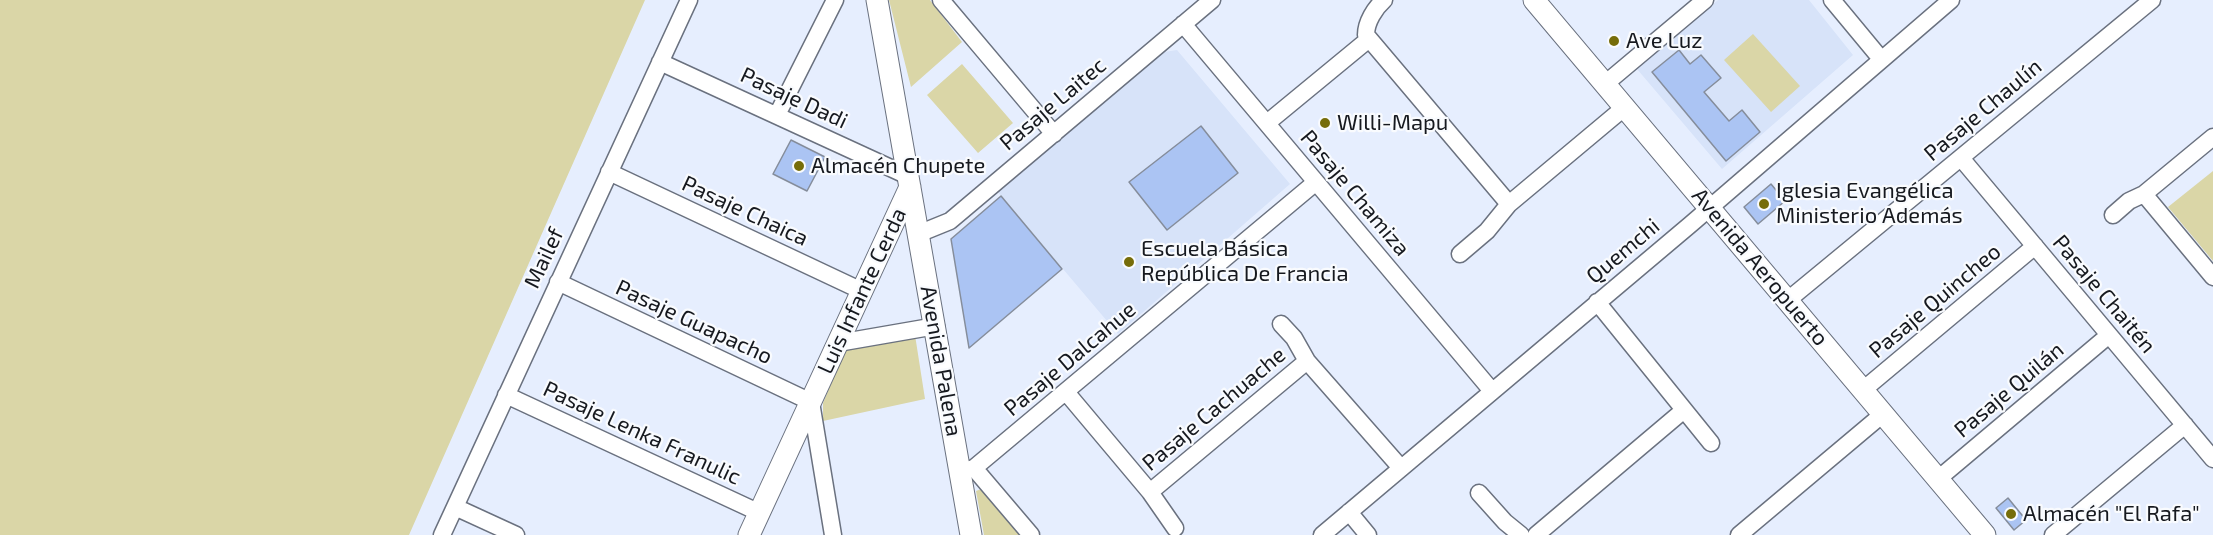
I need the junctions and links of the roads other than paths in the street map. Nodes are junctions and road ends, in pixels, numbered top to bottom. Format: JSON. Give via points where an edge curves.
{"nodes":[{"id":1,"x":689,"y":0,"type":"edge"},
{"id":2,"x":835,"y":0,"type":"edge"},
{"id":3,"x":877,"y":0,"type":"edge"},
{"id":4,"x":941,"y":0,"type":"edge"},
{"id":5,"x":1212,"y":0,"type":"edge"},
{"id":6,"x":1384,"y":0,"type":"edge"},
{"id":7,"x":1534,"y":0,"type":"edge"},
{"id":8,"x":1705,"y":0,"type":"edge"},
{"id":9,"x":1832,"y":0,"type":"edge"},
{"id":10,"x":1951,"y":0,"type":"edge"},
{"id":11,"x":2152,"y":0,"type":"edge"},
{"id":12,"x":1183,"y":24,"type":"junction"},
{"id":13,"x":1369,"y":39,"type":"junction"},
{"id":14,"x":1881,"y":59,"type":"junction"},
{"id":15,"x":660,"y":62,"type":"junction"},
{"id":16,"x":1605,"y":84,"type":"junction"},
{"id":17,"x":1624,"y":107,"type":"junction"},
{"id":18,"x":777,"y":115,"type":"junction"},
{"id":19,"x":1267,"y":123,"type":"junction"},
{"id":20,"x":1054,"y":134,"type":"junction"},
{"id":21,"x":2213,"y":137,"type":"edge"},
{"id":22,"x":1961,"y":158,"type":"junction"},
{"id":23,"x":609,"y":172,"type":"junction"},
{"id":24,"x":909,"y":181,"type":"junction"},
{"id":25,"x":1316,"y":182,"type":"junction"},
{"id":26,"x":2144,"y":194,"type":"junction"},
{"id":27,"x":1509,"y":204,"type":"junction"},
{"id":28,"x":1709,"y":207,"type":"junction"},
{"id":29,"x":2113,"y":215,"type":"dead end"},
{"id":30,"x":918,"y":234,"type":"junction"},
{"id":31,"x":2035,"y":246,"type":"junction"},
{"id":32,"x":1460,"y":254,"type":"dead end"},
{"id":33,"x":2213,"y":277,"type":"edge"},
{"id":34,"x":558,"y":282,"type":"junction"},
{"id":35,"x":862,"y":291,"type":"junction"},
{"id":36,"x":1788,"y":300,"type":"junction"},
{"id":37,"x":1597,"y":302,"type":"junction"},
{"id":38,"x":1281,"y":324,"type":"dead end"},
{"id":39,"x":936,"y":326,"type":"junction"},
{"id":40,"x":2109,"y":335,"type":"junction"},
{"id":41,"x":838,"y":343,"type":"junction"},
{"id":42,"x":1307,"y":361,"type":"junction"},
{"id":43,"x":1863,"y":390,"type":"junction"},
{"id":44,"x":1492,"y":391,"type":"junction"},
{"id":45,"x":1066,"y":392,"type":"junction"},
{"id":46,"x":506,"y":395,"type":"junction"},
{"id":47,"x":811,"y":402,"type":"junction"},
{"id":48,"x":1684,"y":410,"type":"junction"},
{"id":49,"x":1883,"y":414,"type":"junction"},
{"id":50,"x":2185,"y":425,"type":"junction"},
{"id":51,"x":1711,"y":443,"type":"dead end"},
{"id":52,"x":2213,"y":459,"type":"edge"},
{"id":53,"x":1401,"y":468,"type":"junction"},
{"id":54,"x":967,"y":470,"type":"junction"},
{"id":55,"x":1938,"y":479,"type":"junction"},
{"id":56,"x":1150,"y":492,"type":"junction"},
{"id":57,"x":1479,"y":493,"type":"dead end"},
{"id":58,"x":455,"y":507,"type":"junction"},
{"id":59,"x":1349,"y":512,"type":"junction"},
{"id":60,"x":760,"y":513,"type":"junction"},
{"id":61,"x":1175,"y":528,"type":"dead end"},
{"id":62,"x":442,"y":535,"type":"edge"},
{"id":63,"x":516,"y":535,"type":"edge"},
{"id":64,"x":749,"y":535,"type":"edge"},
{"id":65,"x":833,"y":535,"type":"edge"},
{"id":66,"x":971,"y":535,"type":"edge"},
{"id":67,"x":1031,"y":535,"type":"edge"},
{"id":68,"x":1322,"y":535,"type":"edge"},
{"id":69,"x":1368,"y":535,"type":"edge"},
{"id":70,"x":1521,"y":535,"type":"edge"},
{"id":71,"x":1536,"y":535,"type":"edge"},
{"id":72,"x":1739,"y":535,"type":"edge"},
{"id":73,"x":1985,"y":535,"type":"edge"},
{"id":74,"x":2053,"y":535,"type":"edge"}],
"edges":[{"from":1,"to":15,"type":"street","name":"Mailef"},
{"from":2,"to":18,"type":"street"},
{"from":3,"to":24,"type":"street"},
{"from":4,"to":20,"type":"street"},
{"from":5,"to":12,"type":"street","name":"Pasaje Laitec"},
{"from":6,"to":13,"type":"street","via":[[1367,26]]},
{"from":7,"to":16,"type":"street","name":"Avenida Aeropuerto"},
{"from":8,"to":16,"type":"street"},
{"from":9,"to":14,"type":"street"},
{"from":10,"to":14,"type":"street","name":"Quemchi"},
{"from":11,"to":22,"type":"street","name":"Pasaje Chaulín"},
{"from":12,"to":19,"type":"street","name":"Pasaje Chamiza"},
{"from":12,"to":20,"type":"street","name":"Pasaje Laitec"},
{"from":13,"to":19,"type":"street"},
{"from":13,"to":27,"type":"street"},
{"from":14,"to":28,"type":"street","name":"Quemchi"},
{"from":15,"to":18,"type":"street","name":"Pasaje Dadi"},
{"from":15,"to":23,"type":"street","name":"Mailef"},
{"from":16,"to":17,"type":"street","name":"Avenida Aeropuerto"},
{"from":17,"to":27,"type":"street"},
{"from":17,"to":28,"type":"street","name":"Avenida Aeropuerto"},
{"from":18,"to":24,"type":"street","name":"Pasaje Dadi"},
{"from":19,"to":25,"type":"street","name":"Pasaje Chamiza"},
{"from":20,"to":30,"type":"street","name":"Pasaje Laitec","via":[[951,221]]},
{"from":21,"to":26,"type":"street"},
{"from":22,"to":31,"type":"street","name":"Pasaje Chaitén"},
{"from":22,"to":36,"type":"street","name":"Pasaje Chaulín"},
{"from":23,"to":34,"type":"street","name":"Mailef"},
{"from":23,"to":35,"type":"street","name":"Pasaje Chaica"},
{"from":24,"to":30,"type":"street","name":"Avenida Palena"},
{"from":24,"to":35,"type":"street","name":"Luis Infante Cerda"},
{"from":25,"to":44,"type":"street","name":"Pasaje Chamiza"},
{"from":25,"to":45,"type":"street","name":"Pasaje Dalcahue"},
{"from":26,"to":29,"type":"street"},
{"from":26,"to":33,"type":"street"},
{"from":27,"to":32,"type":"street"},
{"from":28,"to":36,"type":"street","name":"Avenida Aeropuerto"},
{"from":28,"to":37,"type":"street","name":"Quemchi"},
{"from":30,"to":39,"type":"street","name":"Avenida Palena"},
{"from":31,"to":40,"type":"street","name":"Pasaje Chaitén"},
{"from":31,"to":43,"type":"street","name":"Pasaje Quincheo"},
{"from":34,"to":46,"type":"street","name":"Mailef"},
{"from":34,"to":47,"type":"street","name":"Pasaje Guapacho"},
{"from":35,"to":41,"type":"street","name":"Luis Infante Cerda"},
{"from":36,"to":43,"type":"street","name":"Avenida Aeropuerto"},
{"from":37,"to":44,"type":"street","name":"Quemchi"},
{"from":37,"to":48,"type":"street"},
{"from":38,"to":42,"type":"street","name":"Pasaje Cachuache"},
{"from":39,"to":41,"type":"street"},
{"from":39,"to":54,"type":"street","name":"Avenida Palena"},
{"from":40,"to":50,"type":"street","name":"Pasaje Chaitén"},
{"from":40,"to":55,"type":"street","name":"Pasaje Quilán"},
{"from":41,"to":47,"type":"street","name":"Luis Infante Cerda"},
{"from":42,"to":53,"type":"street","name":"Pasaje Cachuache"},
{"from":42,"to":56,"type":"street","name":"Pasaje Cachuache"},
{"from":43,"to":49,"type":"street","name":"Avenida Aeropuerto"},
{"from":44,"to":53,"type":"street","name":"Quemchi"},
{"from":45,"to":54,"type":"street","name":"Pasaje Dalcahue"},
{"from":45,"to":56,"type":"street","name":"Pasaje Cachuache"},
{"from":46,"to":58,"type":"street","name":"Mailef"},
{"from":46,"to":60,"type":"street","name":"Pasaje Lenka Franulic"},
{"from":47,"to":60,"type":"street","name":"Luis Infante Cerda"},
{"from":47,"to":65,"type":"street"},
{"from":48,"to":51,"type":"street"},
{"from":48,"to":71,"type":"street"},
{"from":49,"to":55,"type":"street","name":"Avenida Aeropuerto"},
{"from":49,"to":72,"type":"street"},
{"from":50,"to":52,"type":"street","name":"Pasaje Chaitén"},
{"from":50,"to":74,"type":"street"},
{"from":53,"to":59,"type":"street","name":"Quemchi"},
{"from":54,"to":66,"type":"street","name":"Avenida Palena"},
{"from":54,"to":67,"type":"street"},
{"from":55,"to":73,"type":"street","name":"Avenida Aeropuerto"},
{"from":56,"to":61,"type":"street","name":"Pasaje Cachuache"},
{"from":57,"to":70,"type":"street"},
{"from":58,"to":62,"type":"street","name":"Mailef"},
{"from":58,"to":63,"type":"street"},
{"from":59,"to":68,"type":"street","name":"Quemchi"},
{"from":59,"to":69,"type":"street"},
{"from":60,"to":64,"type":"street","name":"Luis Infante Cerda"}]}
